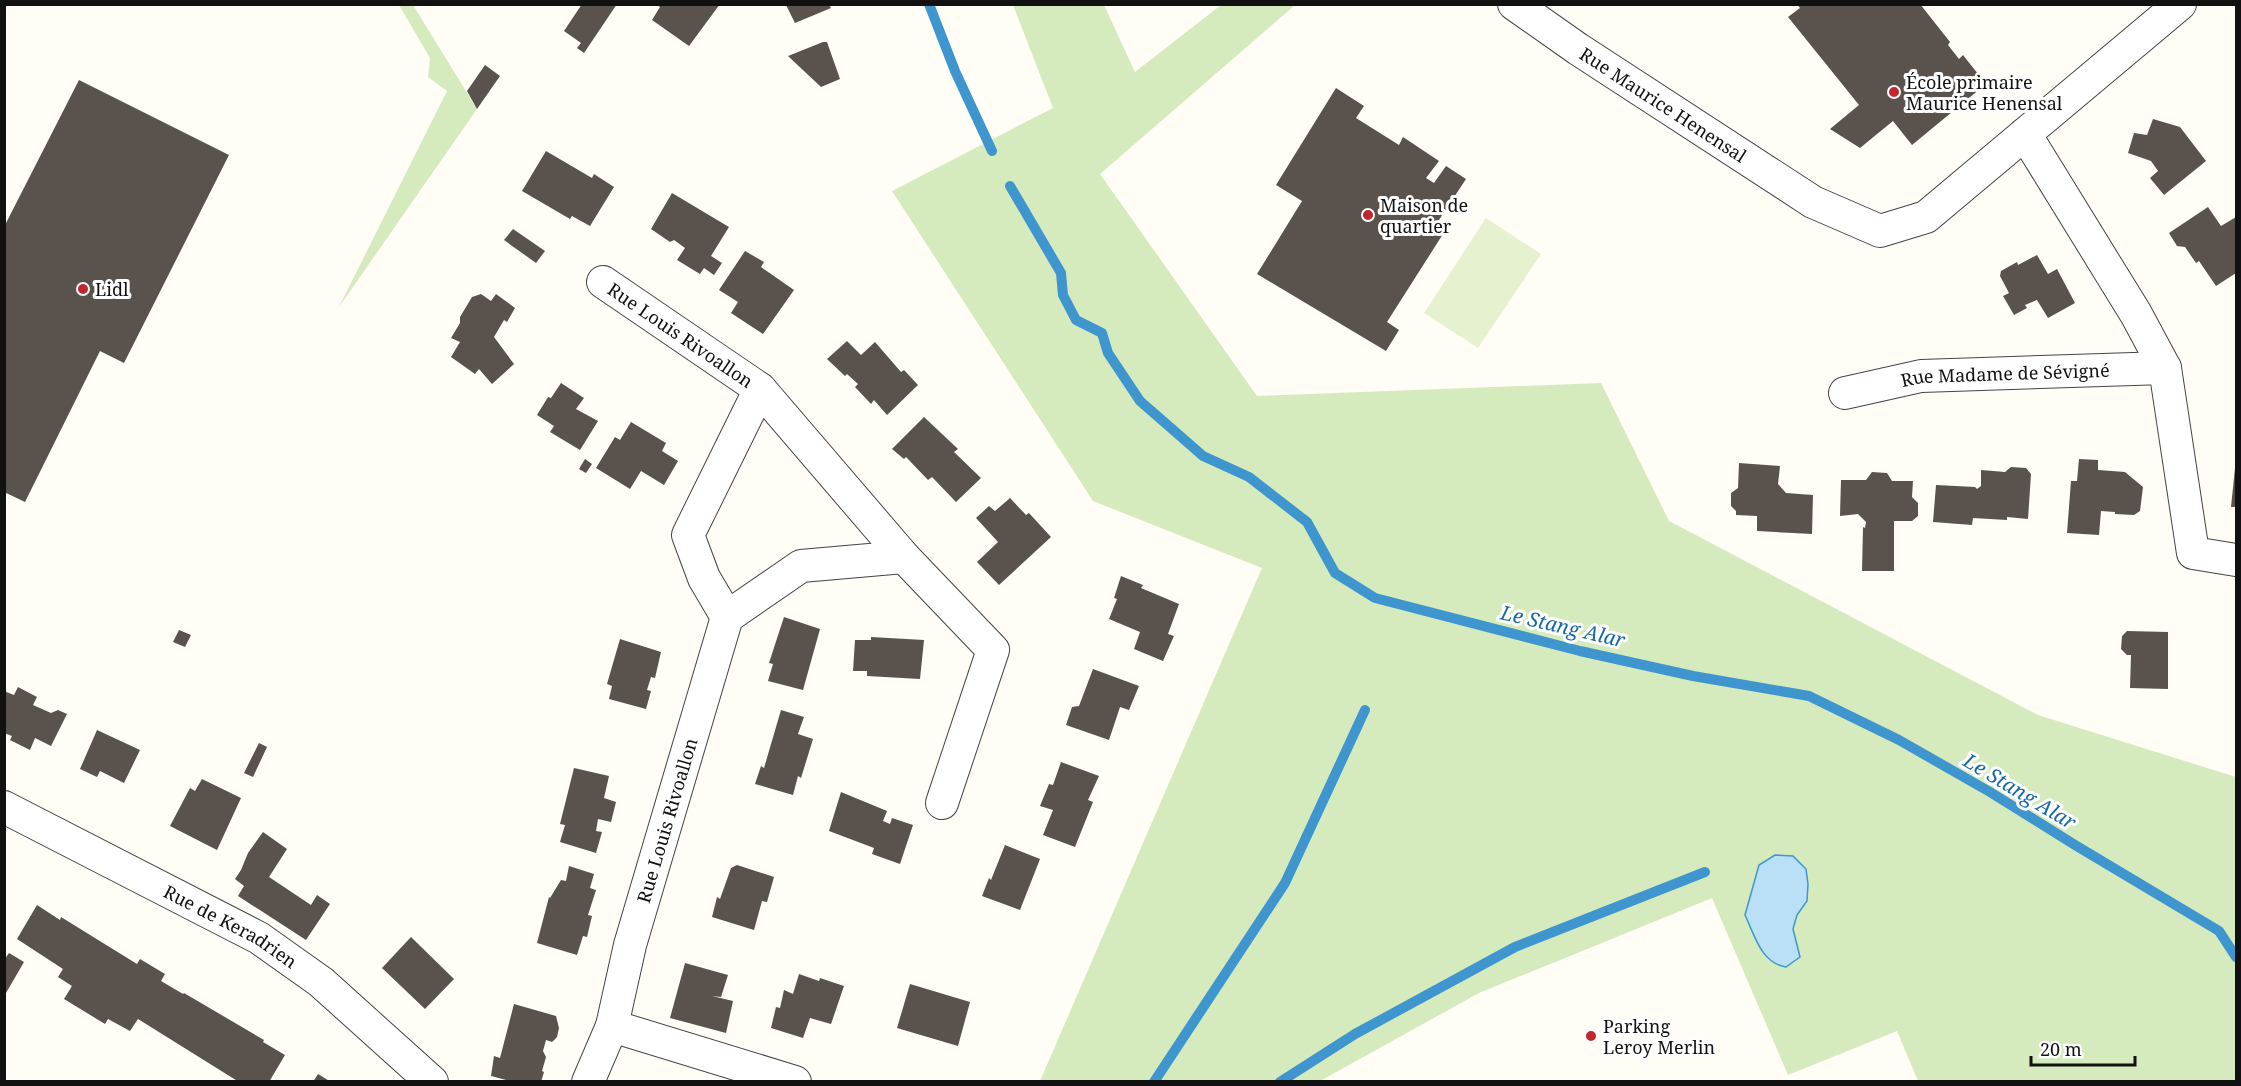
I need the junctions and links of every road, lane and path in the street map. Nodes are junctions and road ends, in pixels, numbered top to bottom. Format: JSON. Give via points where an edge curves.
{"nodes":[{"id":1,"x":1514,"y":4,"type":"edge"},
{"id":2,"x":2180,"y":4,"type":"edge"},
{"id":3,"x":2025,"y":134,"type":"junction"},
{"id":4,"x":603,"y":282,"type":"dead end"},
{"id":5,"x":2165,"y":368,"type":"junction"},
{"id":6,"x":760,"y":388,"type":"junction"},
{"id":7,"x":1845,"y":393,"type":"dead end"},
{"id":8,"x":904,"y":557,"type":"junction"},
{"id":9,"x":2236,"y":560,"type":"edge"},
{"id":10,"x":727,"y":617,"type":"junction"},
{"id":11,"x":942,"y":803,"type":"dead end"},
{"id":12,"x":4,"y":807,"type":"edge"},
{"id":13,"x":612,"y":1026,"type":"junction"},
{"id":14,"x":429,"y":1081,"type":"edge"},
{"id":15,"x":588,"y":1082,"type":"edge"},
{"id":16,"x":795,"y":1082,"type":"edge"}],
"edges":[{"from":1,"to":3,"type":"street","name":"Rue Maurice Henensal","via":[[1814,202],[1880,231],[1926,218]]},
{"from":2,"to":3,"type":"street","name":"Rue Maurice Henensal"},
{"from":3,"to":5,"type":"street"},
{"from":4,"to":6,"type":"street","name":"Rue Louis Rivoallon"},
{"from":5,"to":7,"type":"street","name":"Rue Madame de Sévigné","via":[[1921,376]]},
{"from":5,"to":9,"type":"street","via":[[2193,552]]},
{"from":6,"to":8,"type":"street","name":"Rue Louis Rivoallon"},
{"from":6,"to":10,"type":"street","name":"Rue Louis Rivoallon","via":[[688,535],[704,578]]},
{"from":8,"to":10,"type":"street","via":[[801,566]]},
{"from":8,"to":11,"type":"street","name":"Rue Louis Rivoallon","via":[[993,650]]},
{"from":10,"to":13,"type":"street","name":"Rue Louis Rivoallon","via":[[630,945]]},
{"from":12,"to":14,"type":"street","name":"Rue de Keradrien","via":[[259,938],[321,982]]},
{"from":13,"to":15,"type":"street","name":"Rue Louis Rivoallon"},
{"from":13,"to":16,"type":"street"}]}
